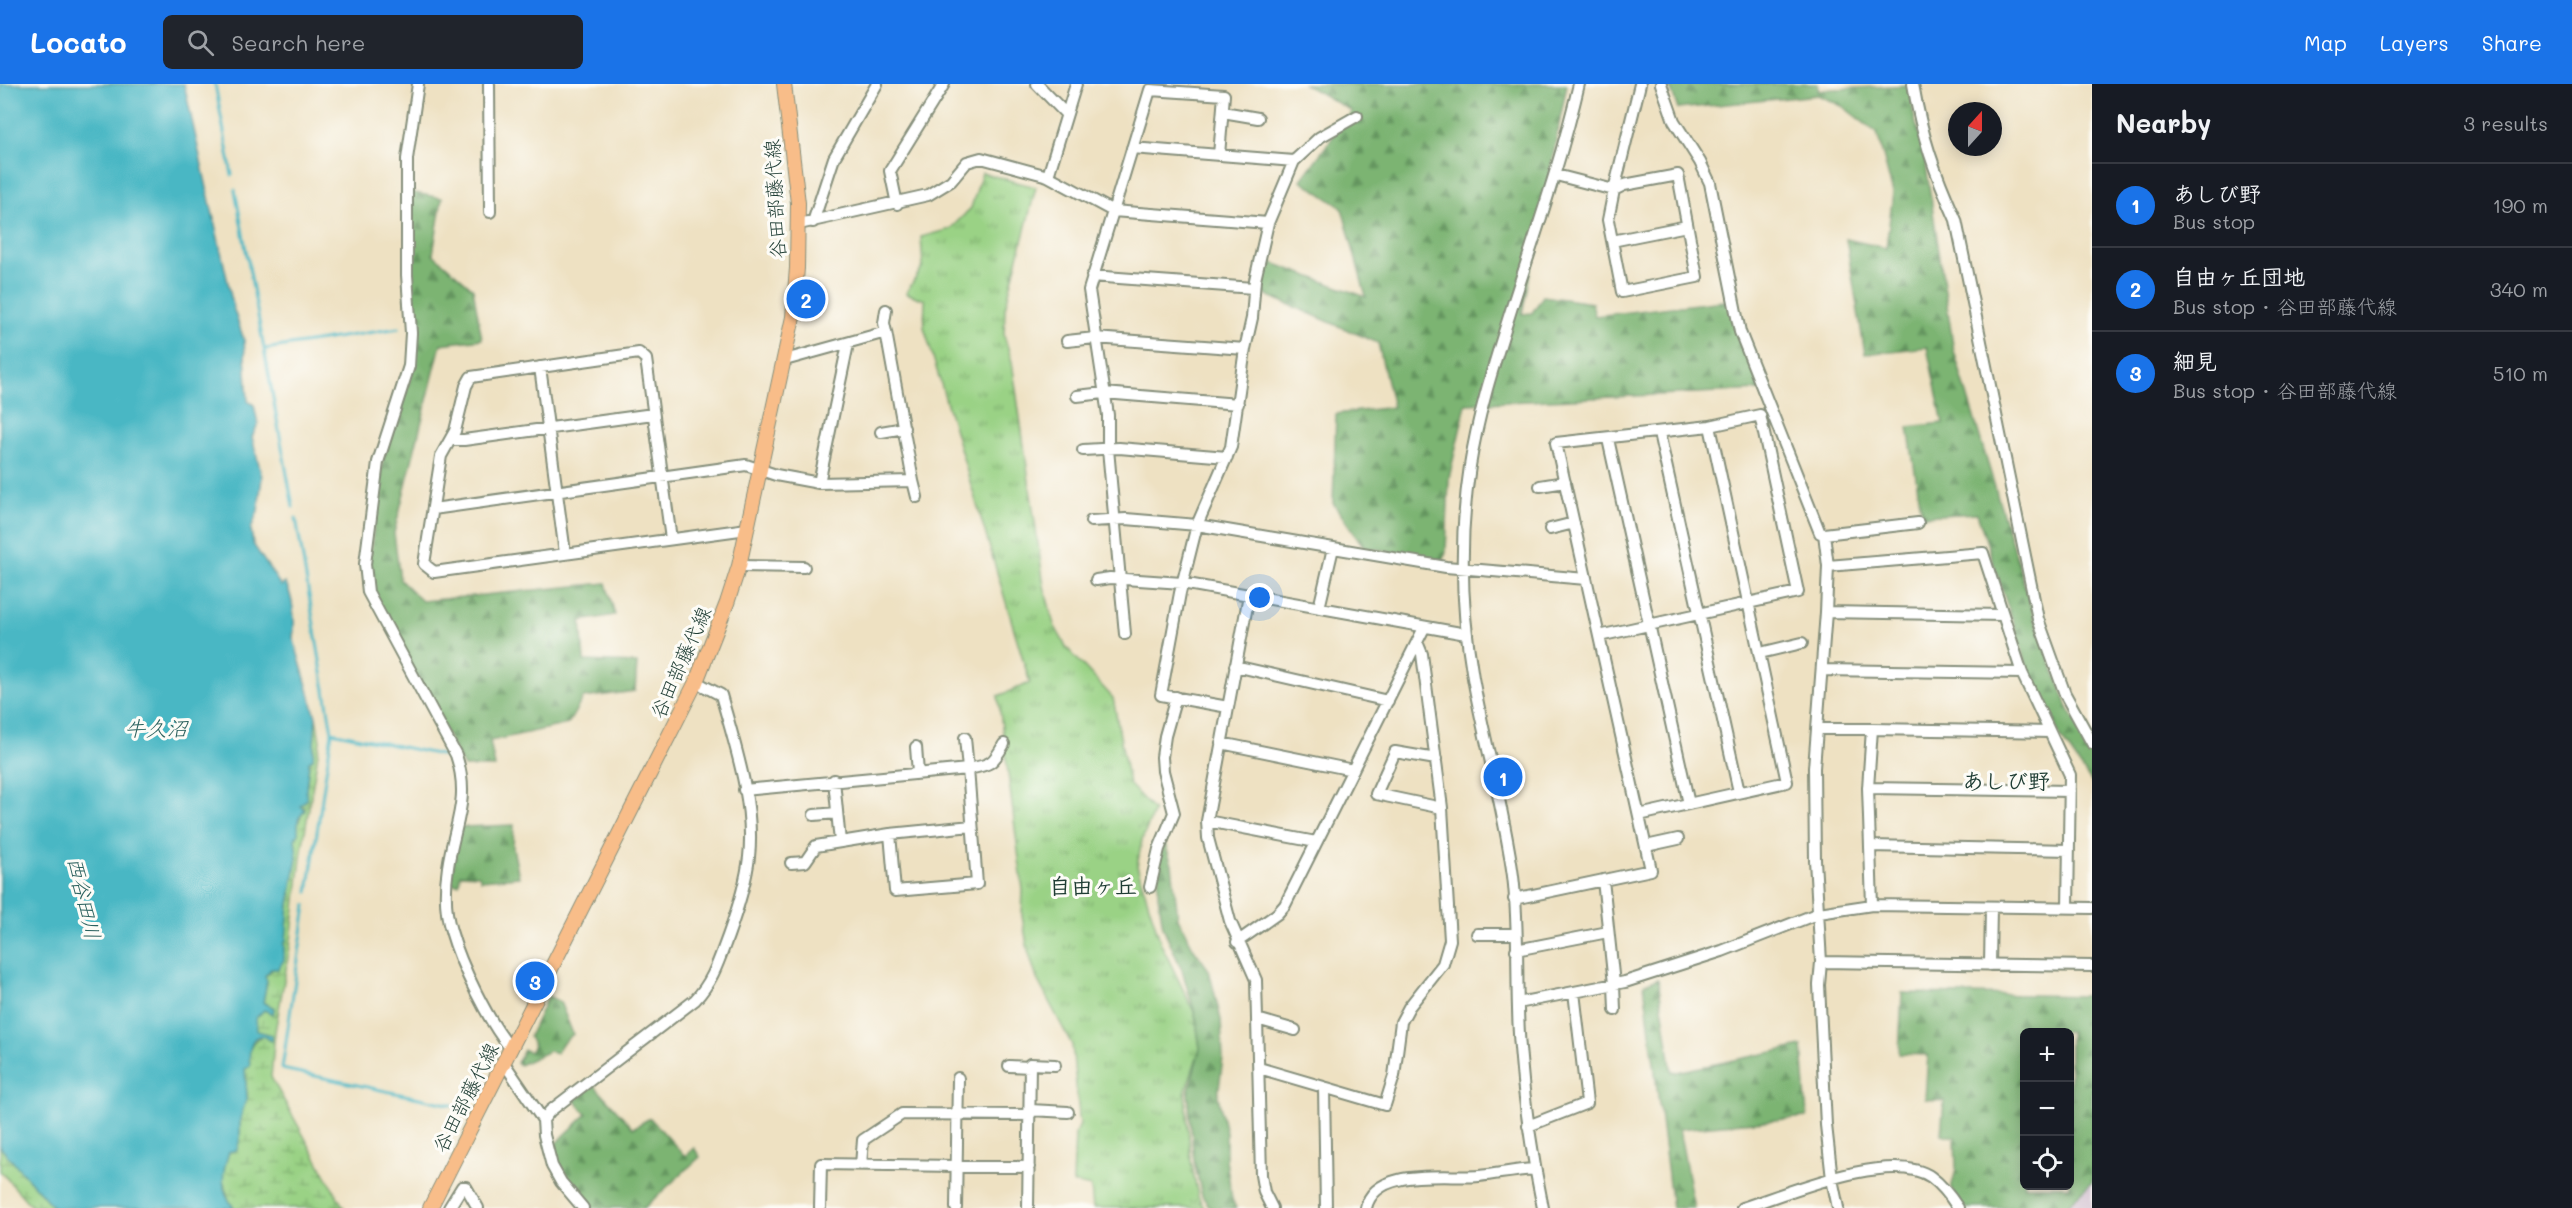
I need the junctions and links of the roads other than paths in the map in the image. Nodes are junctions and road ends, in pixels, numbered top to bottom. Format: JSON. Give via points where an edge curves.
{"nodes":[{"id":1,"x":418,"y":84,"type":"edge"},
{"id":2,"x":489,"y":84,"type":"edge"},
{"id":3,"x":784,"y":84,"type":"edge"},
{"id":4,"x":877,"y":84,"type":"edge"},
{"id":5,"x":944,"y":84,"type":"edge"},
{"id":6,"x":1037,"y":84,"type":"edge"},
{"id":7,"x":1076,"y":84,"type":"edge"},
{"id":8,"x":1579,"y":84,"type":"edge"},
{"id":9,"x":1640,"y":84,"type":"edge"},
{"id":10,"x":1661,"y":84,"type":"edge"},
{"id":11,"x":1913,"y":84,"type":"edge"},
{"id":12,"x":1176,"y":88,"type":"edge"},
{"id":13,"x":1222,"y":112,"type":"junction"},
{"id":14,"x":1066,"y":114,"type":"junction"},
{"id":15,"x":1357,"y":116,"type":"dead end"},
{"id":16,"x":1258,"y":118,"type":"dead end"},
{"id":17,"x":1132,"y":147,"type":"junction"},
{"id":18,"x":1219,"y":155,"type":"junction"},
{"id":19,"x":1294,"y":161,"type":"junction"},
{"id":20,"x":1556,"y":175,"type":"junction"},
{"id":21,"x":1048,"y":176,"type":"junction"},
{"id":22,"x":1614,"y":190,"type":"junction"},
{"id":23,"x":897,"y":204,"type":"junction"},
{"id":24,"x":490,"y":212,"type":"dead end"},
{"id":25,"x":1113,"y":212,"type":"junction"},
{"id":26,"x":813,"y":222,"type":"junction"},
{"id":27,"x":1268,"y":223,"type":"junction"},
{"id":28,"x":799,"y":224,"type":"junction"},
{"id":29,"x":1687,"y":226,"type":"junction"},
{"id":30,"x":1612,"y":242,"type":"junction"},
{"id":31,"x":1092,"y":276,"type":"junction"},
{"id":32,"x":1253,"y":288,"type":"junction"},
{"id":33,"x":886,"y":310,"type":"dead end"},
{"id":34,"x":886,"y":332,"type":"junction"},
{"id":35,"x":1095,"y":338,"type":"junction"},
{"id":36,"x":1067,"y":341,"type":"dead end"},
{"id":37,"x":848,"y":344,"type":"junction"},
{"id":38,"x":1245,"y":349,"type":"junction"},
{"id":39,"x":784,"y":360,"type":"junction"},
{"id":40,"x":540,"y":367,"type":"junction"},
{"id":41,"x":1104,"y":393,"type":"junction"},
{"id":42,"x":1077,"y":396,"type":"dead end"},
{"id":43,"x":1238,"y":404,"type":"junction"},
{"id":44,"x":653,"y":414,"type":"junction"},
{"id":45,"x":1710,"y":426,"type":"junction"},
{"id":46,"x":904,"y":428,"type":"junction"},
{"id":47,"x":548,"y":429,"type":"junction"},
{"id":48,"x":881,"y":432,"type":"dead end"},
{"id":49,"x":1659,"y":433,"type":"junction"},
{"id":50,"x":1608,"y":438,"type":"junction"},
{"id":51,"x":450,"y":440,"type":"junction"},
{"id":52,"x":1108,"y":449,"type":"junction"},
{"id":53,"x":1083,"y":450,"type":"dead end"},
{"id":54,"x":1227,"y":457,"type":"junction"},
{"id":55,"x":760,"y":469,"type":"junction"},
{"id":56,"x":662,"y":477,"type":"junction"},
{"id":57,"x":914,"y":481,"type":"junction"},
{"id":58,"x":1565,"y":482,"type":"junction"},
{"id":59,"x":819,"y":483,"type":"junction"},
{"id":60,"x":1540,"y":486,"type":"dead end"},
{"id":61,"x":557,"y":491,"type":"junction"},
{"id":62,"x":917,"y":497,"type":"dead end"},
{"id":63,"x":434,"y":508,"type":"junction"},
{"id":64,"x":1116,"y":519,"type":"junction"},
{"id":65,"x":1091,"y":521,"type":"dead end"},
{"id":66,"x":1574,"y":523,"type":"junction"},
{"id":67,"x":1918,"y":523,"type":"dead end"},
{"id":68,"x":1197,"y":525,"type":"junction"},
{"id":69,"x":747,"y":529,"type":"junction"},
{"id":70,"x":1550,"y":529,"type":"dead end"},
{"id":71,"x":1824,"y":534,"type":"junction"},
{"id":72,"x":670,"y":539,"type":"junction"},
{"id":73,"x":1333,"y":548,"type":"junction"},
{"id":74,"x":565,"y":553,"type":"junction"},
{"id":75,"x":739,"y":566,"type":"junction"},
{"id":76,"x":1828,"y":566,"type":"junction"},
{"id":77,"x":804,"y":567,"type":"dead end"},
{"id":78,"x":1462,"y":569,"type":"junction"},
{"id":79,"x":1120,"y":578,"type":"junction"},
{"id":80,"x":1586,"y":579,"type":"junction"},
{"id":81,"x":1096,"y":580,"type":"dead end"},
{"id":82,"x":1182,"y":583,"type":"junction"},
{"id":83,"x":1248,"y":595,"type":"junction"},
{"id":84,"x":1748,"y":603,"type":"junction"},
{"id":85,"x":1319,"y":608,"type":"junction"},
{"id":86,"x":1826,"y":612,"type":"junction"},
{"id":87,"x":1699,"y":614,"type":"junction"},
{"id":88,"x":2003,"y":615,"type":"junction"},
{"id":89,"x":1649,"y":625,"type":"junction"},
{"id":90,"x":1424,"y":628,"type":"junction"},
{"id":91,"x":1125,"y":634,"type":"dead end"},
{"id":92,"x":1466,"y":634,"type":"junction"},
{"id":93,"x":1599,"y":636,"type":"junction"},
{"id":94,"x":1417,"y":642,"type":"junction"},
{"id":95,"x":1802,"y":643,"type":"dead end"},
{"id":96,"x":1760,"y":652,"type":"junction"},
{"id":97,"x":1235,"y":666,"type":"junction"},
{"id":98,"x":1823,"y":670,"type":"junction"},
{"id":99,"x":2022,"y":673,"type":"junction"},
{"id":100,"x":696,"y":682,"type":"junction"},
{"id":101,"x":1176,"y":698,"type":"junction"},
{"id":102,"x":1388,"y":701,"type":"junction"},
{"id":103,"x":1228,"y":707,"type":"junction"},
{"id":104,"x":1818,"y":729,"type":"junction"},
{"id":105,"x":1872,"y":729,"type":"junction"},
{"id":106,"x":2049,"y":732,"type":"junction"},
{"id":107,"x":965,"y":738,"type":"dead end"},
{"id":108,"x":1221,"y":743,"type":"junction"},
{"id":109,"x":2092,"y":743,"type":"edge"},
{"id":110,"x":1004,"y":744,"type":"dead end"},
{"id":111,"x":916,"y":747,"type":"dead end"},
{"id":112,"x":1436,"y":759,"type":"junction"},
{"id":113,"x":968,"y":769,"type":"junction"},
{"id":114,"x":1353,"y":770,"type":"junction"},
{"id":115,"x":918,"y":773,"type":"junction"},
{"id":116,"x":834,"y":780,"type":"junction"},
{"id":117,"x":1868,"y":788,"type":"junction"},
{"id":118,"x":744,"y":790,"type":"junction"},
{"id":119,"x":2070,"y":791,"type":"junction"},
{"id":120,"x":1739,"y":792,"type":"junction"},
{"id":121,"x":1689,"y":804,"type":"junction"},
{"id":122,"x":1442,"y":808,"type":"junction"},
{"id":123,"x":837,"y":813,"type":"junction"},
{"id":124,"x":814,"y":815,"type":"dead end"},
{"id":125,"x":1639,"y":815,"type":"junction"},
{"id":126,"x":1207,"y":821,"type":"junction"},
{"id":127,"x":972,"y":826,"type":"junction"},
{"id":128,"x":890,"y":834,"type":"junction"},
{"id":129,"x":1678,"y":839,"type":"dead end"},
{"id":130,"x":840,"y":842,"type":"junction"},
{"id":131,"x":1316,"y":842,"type":"junction"},
{"id":132,"x":1646,"y":846,"type":"junction"},
{"id":133,"x":1870,"y":846,"type":"junction"},
{"id":134,"x":2069,"y":850,"type":"junction"},
{"id":135,"x":791,"y":863,"type":"dead end"},
{"id":136,"x":1602,"y":880,"type":"junction"},
{"id":137,"x":1149,"y":886,"type":"dead end"},
{"id":138,"x":1514,"y":899,"type":"junction"},
{"id":139,"x":1872,"y":905,"type":"junction"},
{"id":140,"x":1991,"y":907,"type":"junction"},
{"id":141,"x":2068,"y":908,"type":"junction"},
{"id":142,"x":2092,"y":908,"type":"edge"},
{"id":143,"x":1819,"y":913,"type":"junction"},
{"id":144,"x":1608,"y":932,"type":"junction"},
{"id":145,"x":1477,"y":934,"type":"dead end"},
{"id":146,"x":1515,"y":934,"type":"junction"},
{"id":147,"x":1237,"y":942,"type":"junction"},
{"id":148,"x":1516,"y":950,"type":"junction"},
{"id":149,"x":1821,"y":962,"type":"junction"},
{"id":150,"x":1990,"y":965,"type":"junction"},
{"id":151,"x":2092,"y":966,"type":"edge"},
{"id":152,"x":1614,"y":984,"type":"junction"},
{"id":153,"x":1574,"y":992,"type":"junction"},
{"id":154,"x":1518,"y":1003,"type":"junction"},
{"id":155,"x":1614,"y":1010,"type":"dead end"},
{"id":156,"x":1257,"y":1019,"type":"junction"},
{"id":157,"x":1295,"y":1030,"type":"dead end"},
{"id":158,"x":511,"y":1049,"type":"junction"},
{"id":159,"x":504,"y":1063,"type":"junction"},
{"id":160,"x":1055,"y":1065,"type":"dead end"},
{"id":161,"x":1009,"y":1066,"type":"dead end"},
{"id":162,"x":1030,"y":1066,"type":"junction"},
{"id":163,"x":1259,"y":1068,"type":"junction"},
{"id":164,"x":958,"y":1078,"type":"dead end"},
{"id":165,"x":1324,"y":1086,"type":"junction"},
{"id":166,"x":1068,"y":1112,"type":"dead end"},
{"id":167,"x":1030,"y":1113,"type":"junction"},
{"id":168,"x":957,"y":1114,"type":"junction"},
{"id":169,"x":543,"y":1120,"type":"junction"},
{"id":170,"x":1528,"y":1126,"type":"junction"},
{"id":171,"x":861,"y":1165,"type":"junction"},
{"id":172,"x":956,"y":1166,"type":"junction"},
{"id":173,"x":1029,"y":1167,"type":"junction"},
{"id":174,"x":1535,"y":1168,"type":"junction"},
{"id":175,"x":1832,"y":1179,"type":"junction"},
{"id":176,"x":430,"y":1208,"type":"edge"},
{"id":177,"x":449,"y":1208,"type":"edge"},
{"id":178,"x":478,"y":1208,"type":"edge"},
{"id":179,"x":583,"y":1208,"type":"edge"},
{"id":180,"x":820,"y":1208,"type":"edge"},
{"id":181,"x":956,"y":1208,"type":"edge"},
{"id":182,"x":1028,"y":1208,"type":"edge"},
{"id":183,"x":1272,"y":1208,"type":"edge"},
{"id":184,"x":1326,"y":1208,"type":"edge"},
{"id":185,"x":1366,"y":1208,"type":"edge"},
{"id":186,"x":1543,"y":1208,"type":"edge"},
{"id":187,"x":1743,"y":1208,"type":"edge"},
{"id":188,"x":1838,"y":1208,"type":"edge"},
{"id":189,"x":1958,"y":1208,"type":"edge"}],
"edges":[{"from":1,"to":158,"type":"street","via":[[407,159],[409,366],[378,462],[365,577],[368,592],[461,770],[462,807],[446,884],[451,930],[498,1034]]},
{"from":2,"to":24,"type":"street"},
{"from":3,"to":28,"type":"main road","name":"谷田部藤代線"},
{"from":4,"to":26,"type":"street","via":[[834,158]]},
{"from":5,"to":23,"type":"street","via":[[890,171]]},
{"from":6,"to":14,"type":"street"},
{"from":7,"to":14,"type":"street"},
{"from":8,"to":20,"type":"street"},
{"from":9,"to":22,"type":"street"},
{"from":10,"to":71,"type":"street","via":[[1674,121],[1710,183],[1740,332],[1820,533]]},
{"from":11,"to":109,"type":"street","via":[[1930,160],[1956,220],[2017,499],[2038,619],[2065,694]]},
{"from":12,"to":13,"type":"street","via":[[1224,95]]},
{"from":12,"to":17,"type":"street","via":[[1150,90]]},
{"from":13,"to":16,"type":"street"},
{"from":13,"to":18,"type":"street"},
{"from":14,"to":21,"type":"street"},
{"from":15,"to":19,"type":"street","via":[[1320,137]]},
{"from":17,"to":18,"type":"street"},
{"from":17,"to":25,"type":"street"},
{"from":18,"to":19,"type":"street"},
{"from":19,"to":27,"type":"street"},
{"from":20,"to":22,"type":"street"},
{"from":20,"to":78,"type":"street","via":[[1479,419],[1465,506]]},
{"from":21,"to":23,"type":"street","via":[[975,158],[941,189]]},
{"from":21,"to":25,"type":"street"},
{"from":22,"to":29,"type":"street","via":[[1678,175]]},
{"from":22,"to":30,"type":"street","via":[[1608,220]]},
{"from":23,"to":26,"type":"street"},
{"from":25,"to":27,"type":"street"},
{"from":25,"to":31,"type":"street"},
{"from":26,"to":28,"type":"street"},
{"from":27,"to":32,"type":"street"},
{"from":28,"to":39,"type":"main road","name":"谷田部藤代線","via":[[795,298]]},
{"from":29,"to":30,"type":"street"},
{"from":29,"to":30,"type":"street","via":[[1697,277],[1622,292]]},
{"from":31,"to":32,"type":"street"},
{"from":31,"to":35,"type":"street","via":[[1089,290]]},
{"from":32,"to":38,"type":"street"},
{"from":33,"to":34,"type":"street"},
{"from":34,"to":37,"type":"street"},
{"from":34,"to":46,"type":"street"},
{"from":35,"to":36,"type":"street"},
{"from":35,"to":38,"type":"street"},
{"from":35,"to":41,"type":"street"},
{"from":37,"to":39,"type":"street"},
{"from":37,"to":59,"type":"street"},
{"from":38,"to":43,"type":"street"},
{"from":39,"to":55,"type":"main road","name":"谷田部藤代線"},
{"from":40,"to":44,"type":"street","via":[[639,353],[646,359]]},
{"from":40,"to":47,"type":"street"},
{"from":40,"to":51,"type":"street","via":[[471,377]]},
{"from":41,"to":42,"type":"street"},
{"from":41,"to":43,"type":"street"},
{"from":41,"to":52,"type":"street"},
{"from":43,"to":54,"type":"street"},
{"from":44,"to":47,"type":"street"},
{"from":44,"to":56,"type":"street"},
{"from":45,"to":49,"type":"street"},
{"from":45,"to":84,"type":"street"},
{"from":45,"to":84,"type":"street","via":[[1760,415],[1798,592]]},
{"from":46,"to":48,"type":"street"},
{"from":46,"to":57,"type":"street"},
{"from":47,"to":51,"type":"street"},
{"from":47,"to":61,"type":"street"},
{"from":49,"to":50,"type":"street"},
{"from":49,"to":87,"type":"street"},
{"from":50,"to":58,"type":"street","via":[[1556,443]]},
{"from":50,"to":89,"type":"street"},
{"from":51,"to":63,"type":"street","via":[[441,456]]},
{"from":52,"to":53,"type":"street"},
{"from":52,"to":54,"type":"street"},
{"from":52,"to":64,"type":"street"},
{"from":54,"to":68,"type":"street"},
{"from":55,"to":56,"type":"street","via":[[746,465]]},
{"from":55,"to":59,"type":"street"},
{"from":55,"to":69,"type":"main road","name":"谷田部藤代線"},
{"from":56,"to":61,"type":"street"},
{"from":56,"to":72,"type":"street"},
{"from":57,"to":59,"type":"street"},
{"from":57,"to":62,"type":"street"},
{"from":58,"to":60,"type":"street"},
{"from":58,"to":66,"type":"street"},
{"from":61,"to":63,"type":"street"},
{"from":61,"to":74,"type":"street"},
{"from":63,"to":74,"type":"street","via":[[424,564],[434,572]]},
{"from":64,"to":65,"type":"street"},
{"from":64,"to":68,"type":"street"},
{"from":64,"to":79,"type":"street"},
{"from":66,"to":70,"type":"street"},
{"from":66,"to":80,"type":"street"},
{"from":67,"to":71,"type":"street"},
{"from":68,"to":73,"type":"street"},
{"from":68,"to":82,"type":"street"},
{"from":69,"to":72,"type":"street"},
{"from":69,"to":75,"type":"main road","name":"谷田部藤代線"},
{"from":71,"to":76,"type":"street"},
{"from":72,"to":74,"type":"street"},
{"from":73,"to":78,"type":"street"},
{"from":73,"to":85,"type":"street"},
{"from":75,"to":77,"type":"street"},
{"from":75,"to":100,"type":"main road","name":"谷田部藤代線"},
{"from":76,"to":86,"type":"street"},
{"from":76,"to":88,"type":"street","via":[[1983,553]]},
{"from":78,"to":80,"type":"street"},
{"from":78,"to":92,"type":"street"},
{"from":79,"to":81,"type":"street"},
{"from":79,"to":82,"type":"street"},
{"from":79,"to":91,"type":"street"},
{"from":80,"to":93,"type":"street"},
{"from":82,"to":83,"type":"street"},
{"from":82,"to":101,"type":"street","via":[[1161,695]]},
{"from":83,"to":85,"type":"street"},
{"from":83,"to":97,"type":"street"},
{"from":84,"to":87,"type":"street"},
{"from":84,"to":96,"type":"street"},
{"from":85,"to":90,"type":"street"},
{"from":86,"to":88,"type":"street"},
{"from":86,"to":98,"type":"street"},
{"from":87,"to":89,"type":"street"},
{"from":87,"to":120,"type":"street"},
{"from":88,"to":99,"type":"street"},
{"from":89,"to":93,"type":"street"},
{"from":89,"to":121,"type":"street"},
{"from":90,"to":92,"type":"street"},
{"from":90,"to":94,"type":"street"},
{"from":92,"to":138,"type":"street","via":[[1504,820]]},
{"from":93,"to":125,"type":"street"},
{"from":94,"to":102,"type":"street"},
{"from":94,"to":112,"type":"street","via":[[1422,654]]},
{"from":95,"to":96,"type":"street"},
{"from":96,"to":120,"type":"street","via":[[1787,782]]},
{"from":97,"to":102,"type":"street"},
{"from":97,"to":103,"type":"street"},
{"from":98,"to":99,"type":"street"},
{"from":98,"to":104,"type":"street"},
{"from":99,"to":106,"type":"street"},
{"from":100,"to":118,"type":"street","via":[[721,695]]},
{"from":100,"to":158,"type":"main road","name":"谷田部藤代線"},
{"from":101,"to":103,"type":"street"},
{"from":101,"to":137,"type":"street","via":[[1162,757],[1174,813],[1156,856]]},
{"from":102,"to":114,"type":"street"},
{"from":103,"to":108,"type":"street"},
{"from":104,"to":105,"type":"street"},
{"from":104,"to":143,"type":"street","via":[[1814,812]]},
{"from":105,"to":106,"type":"street"},
{"from":105,"to":117,"type":"street"},
{"from":106,"to":119,"type":"street","via":[[2070,775]]},
{"from":107,"to":113,"type":"street"},
{"from":108,"to":114,"type":"street"},
{"from":108,"to":126,"type":"street"},
{"from":110,"to":113,"type":"street","via":[[989,765]]},
{"from":111,"to":115,"type":"street"},
{"from":112,"to":122,"type":"street"},
{"from":112,"to":122,"type":"street","via":[[1395,752],[1376,794]]},
{"from":113,"to":115,"type":"street"},
{"from":113,"to":127,"type":"street"},
{"from":114,"to":131,"type":"street"},
{"from":115,"to":116,"type":"street"},
{"from":116,"to":118,"type":"street"},
{"from":116,"to":123,"type":"street"},
{"from":117,"to":119,"type":"street"},
{"from":117,"to":133,"type":"street"},
{"from":118,"to":169,"type":"street","via":[[750,841],[747,867],[734,919],[709,986]]},
{"from":119,"to":134,"type":"street"},
{"from":120,"to":121,"type":"street"},
{"from":121,"to":125,"type":"street"},
{"from":122,"to":165,"type":"street","via":[[1449,949],[1443,964],[1401,1022],[1394,1076],[1385,1105]]},
{"from":123,"to":124,"type":"street"},
{"from":123,"to":130,"type":"street"},
{"from":125,"to":132,"type":"street"},
{"from":126,"to":131,"type":"street"},
{"from":126,"to":147,"type":"street","via":[[1208,838]]},
{"from":127,"to":128,"type":"street"},
{"from":127,"to":128,"type":"street","via":[[977,884],[896,891]]},
{"from":128,"to":130,"type":"street"},
{"from":129,"to":132,"type":"street"},
{"from":130,"to":135,"type":"street","via":[[816,846],[805,862]]},
{"from":131,"to":147,"type":"street","via":[[1281,910]]},
{"from":132,"to":136,"type":"street","via":[[1651,870]]},
{"from":133,"to":134,"type":"street"},
{"from":133,"to":139,"type":"street"},
{"from":134,"to":141,"type":"street"},
{"from":136,"to":138,"type":"street"},
{"from":136,"to":144,"type":"street"},
{"from":138,"to":146,"type":"street"},
{"from":139,"to":140,"type":"street"},
{"from":139,"to":143,"type":"street"},
{"from":140,"to":141,"type":"street"},
{"from":140,"to":150,"type":"street"},
{"from":141,"to":142,"type":"street"},
{"from":143,"to":149,"type":"street"},
{"from":143,"to":152,"type":"street","via":[[1722,951]]},
{"from":144,"to":148,"type":"street"},
{"from":144,"to":152,"type":"street"},
{"from":145,"to":146,"type":"street"},
{"from":146,"to":148,"type":"street"},
{"from":147,"to":156,"type":"street","via":[[1256,980]]},
{"from":148,"to":154,"type":"street"},
{"from":149,"to":150,"type":"street"},
{"from":149,"to":175,"type":"street","via":[[1821,1032]]},
{"from":150,"to":151,"type":"street"},
{"from":152,"to":153,"type":"street"},
{"from":152,"to":155,"type":"street"},
{"from":153,"to":154,"type":"street"},
{"from":153,"to":170,"type":"street","via":[[1587,1103]]},
{"from":154,"to":170,"type":"street"},
{"from":156,"to":157,"type":"street"},
{"from":156,"to":163,"type":"street"},
{"from":158,"to":159,"type":"main road","name":"谷田部藤代線"},
{"from":159,"to":169,"type":"street"},
{"from":159,"to":176,"type":"main road","name":"谷田部藤代線"},
{"from":160,"to":162,"type":"street"},
{"from":161,"to":162,"type":"street"},
{"from":162,"to":167,"type":"street"},
{"from":163,"to":165,"type":"street"},
{"from":163,"to":183,"type":"street","via":[[1262,1175],[1264,1192]]},
{"from":164,"to":168,"type":"street"},
{"from":165,"to":184,"type":"street"},
{"from":166,"to":167,"type":"street"},
{"from":167,"to":168,"type":"street"},
{"from":167,"to":173,"type":"street"},
{"from":168,"to":171,"type":"street","via":[[902,1114],[863,1140]]},
{"from":168,"to":172,"type":"street"},
{"from":169,"to":179,"type":"street","via":[[552,1166]]},
{"from":170,"to":174,"type":"street"},
{"from":171,"to":172,"type":"street"},
{"from":171,"to":180,"type":"street","via":[[821,1164]]},
{"from":172,"to":173,"type":"street"},
{"from":172,"to":181,"type":"street"},
{"from":173,"to":182,"type":"street"},
{"from":174,"to":185,"type":"street","via":[[1478,1176],[1404,1178],[1375,1191]]},
{"from":174,"to":186,"type":"street"},
{"from":175,"to":187,"type":"street"},
{"from":175,"to":188,"type":"street"},
{"from":175,"to":189,"type":"street","via":[[1862,1170],[1919,1172],[1942,1186]]},
{"from":177,"to":178,"type":"street","via":[[459,1190],[466,1187]]}]}
